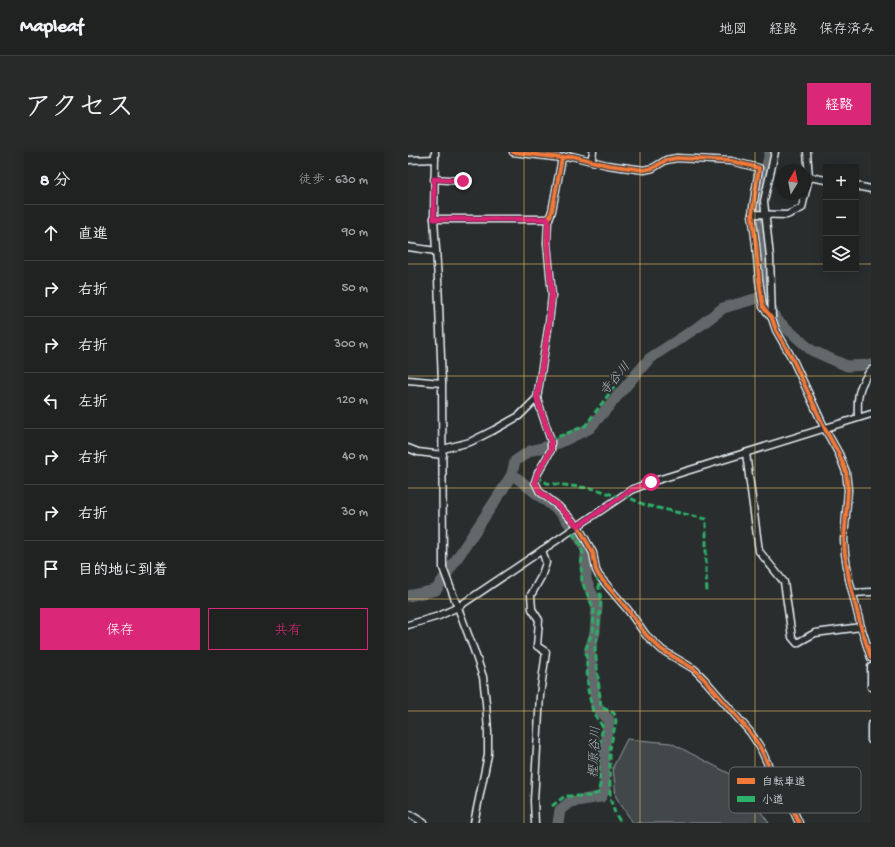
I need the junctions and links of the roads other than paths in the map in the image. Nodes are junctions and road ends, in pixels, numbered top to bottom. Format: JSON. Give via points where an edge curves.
{"nodes":[{"id":1,"x":435,"y":152,"type":"edge"},
{"id":2,"x":512,"y":152,"type":"edge"},
{"id":3,"x":592,"y":152,"type":"edge"},
{"id":4,"x":775,"y":152,"type":"edge"},
{"id":5,"x":807,"y":152,"type":"edge"},
{"id":6,"x":539,"y":154,"type":"edge"},
{"id":7,"x":562,"y":158,"type":"junction"},
{"id":8,"x":435,"y":159,"type":"junction"},
{"id":9,"x":408,"y":160,"type":"edge"},
{"id":10,"x":591,"y":161,"type":"junction"},
{"id":11,"x":808,"y":164,"type":"edge"},
{"id":12,"x":811,"y":177,"type":"edge"},
{"id":13,"x":434,"y":179,"type":"junction"},
{"id":14,"x":823,"y":179,"type":"edge"},
{"id":15,"x":463,"y":181,"type":"dead end"},
{"id":16,"x":859,"y":187,"type":"edge"},
{"id":17,"x":871,"y":189,"type":"edge"},
{"id":18,"x":804,"y":200,"type":"edge"},
{"id":19,"x":752,"y":214,"type":"junction"},
{"id":20,"x":766,"y":214,"type":"junction"},
{"id":21,"x":434,"y":219,"type":"junction"},
{"id":22,"x":548,"y":219,"type":"junction"},
{"id":23,"x":408,"y":247,"type":"edge"},
{"id":24,"x":436,"y":251,"type":"junction"},
{"id":25,"x":772,"y":318,"type":"junction"},
{"id":26,"x":871,"y":370,"type":"edge"},
{"id":27,"x":408,"y":380,"type":"edge"},
{"id":28,"x":442,"y":383,"type":"junction"},
{"id":29,"x":537,"y":398,"type":"junction"},
{"id":30,"x":871,"y":414,"type":"edge"},
{"id":31,"x":858,"y":417,"type":"junction"},
{"id":32,"x":825,"y":428,"type":"junction"},
{"id":33,"x":408,"y":448,"type":"edge"},
{"id":34,"x":443,"y":452,"type":"junction"},
{"id":35,"x":746,"y":453,"type":"junction"},
{"id":36,"x":578,"y":526,"type":"junction"},
{"id":37,"x":542,"y":550,"type":"junction"},
{"id":38,"x":853,"y":592,"type":"junction"},
{"id":39,"x":871,"y":592,"type":"edge"},
{"id":40,"x":458,"y":607,"type":"junction"},
{"id":41,"x":408,"y":625,"type":"edge"},
{"id":42,"x":861,"y":627,"type":"junction"},
{"id":43,"x":871,"y":658,"type":"edge"},
{"id":44,"x":871,"y":668,"type":"edge"},
{"id":45,"x":871,"y":687,"type":"edge"},
{"id":46,"x":871,"y":725,"type":"edge"},
{"id":47,"x":871,"y":740,"type":"edge"},
{"id":48,"x":769,"y":767,"type":"edge"},
{"id":49,"x":794,"y":813,"type":"edge"},
{"id":50,"x":408,"y":814,"type":"edge"},
{"id":51,"x":424,"y":823,"type":"edge"},
{"id":52,"x":474,"y":823,"type":"edge"},
{"id":53,"x":535,"y":823,"type":"edge"},
{"id":54,"x":798,"y":823,"type":"edge"}],
"edges":[{"from":1,"to":8,"type":"street"},
{"from":2,"to":6,"type":"street"},
{"from":3,"to":10,"type":"street"},
{"from":4,"to":20,"type":"street","via":[[764,201]]},
{"from":5,"to":11,"type":"street"},
{"from":6,"to":7,"type":"street"},
{"from":7,"to":10,"type":"street","via":[[572,156]]},
{"from":7,"to":22,"type":"street","via":[[552,211]]},
{"from":8,"to":9,"type":"street"},
{"from":8,"to":13,"type":"street"},
{"from":10,"to":19,"type":"street","via":[[644,170],[677,158],[731,161],[759,168]]},
{"from":12,"to":14,"type":"street"},
{"from":13,"to":15,"type":"street"},
{"from":13,"to":21,"type":"street"},
{"from":16,"to":17,"type":"street"},
{"from":18,"to":20,"type":"street","via":[[802,208],[787,215]]},
{"from":19,"to":20,"type":"street"},
{"from":19,"to":25,"type":"street","via":[[761,297],[763,307]]},
{"from":20,"to":25,"type":"street"},
{"from":21,"to":22,"type":"street"},
{"from":21,"to":24,"type":"street"},
{"from":22,"to":29,"type":"street","via":[[552,295]]},
{"from":23,"to":24,"type":"street"},
{"from":24,"to":28,"type":"street"},
{"from":25,"to":32,"type":"street"},
{"from":26,"to":31,"type":"street","via":[[859,391]]},
{"from":27,"to":28,"type":"street"},
{"from":28,"to":34,"type":"street"},
{"from":29,"to":34,"type":"street","via":[[519,416],[470,442]]},
{"from":29,"to":36,"type":"street","via":[[551,441],[551,450],[535,482],[540,492]]},
{"from":30,"to":31,"type":"street"},
{"from":31,"to":32,"type":"street"},
{"from":32,"to":35,"type":"street"},
{"from":32,"to":38,"type":"street","via":[[846,472],[848,490],[844,540]]},
{"from":33,"to":34,"type":"street","via":[[418,452]]},
{"from":34,"to":40,"type":"street","via":[[443,568]]},
{"from":35,"to":36,"type":"street","via":[[631,490]]},
{"from":35,"to":42,"type":"street","via":[[759,551],[784,582],[792,638],[798,643],[815,633]]},
{"from":36,"to":37,"type":"street"},
{"from":36,"to":48,"type":"street","via":[[592,553],[599,576],[646,635],[662,650],[694,669],[704,679],[750,732]]},
{"from":37,"to":40,"type":"street"},
{"from":37,"to":53,"type":"street","via":[[546,563],[541,578],[530,595],[532,609],[539,620],[538,646],[546,652],[539,703]]},
{"from":38,"to":39,"type":"street"},
{"from":38,"to":42,"type":"street"},
{"from":40,"to":41,"type":"street","via":[[439,616]]},
{"from":40,"to":52,"type":"street","via":[[483,677],[486,704],[488,755]]},
{"from":42,"to":43,"type":"street"},
{"from":44,"to":45,"type":"street"},
{"from":46,"to":47,"type":"street"},
{"from":49,"to":54,"type":"street"},
{"from":50,"to":51,"type":"street"}]}
